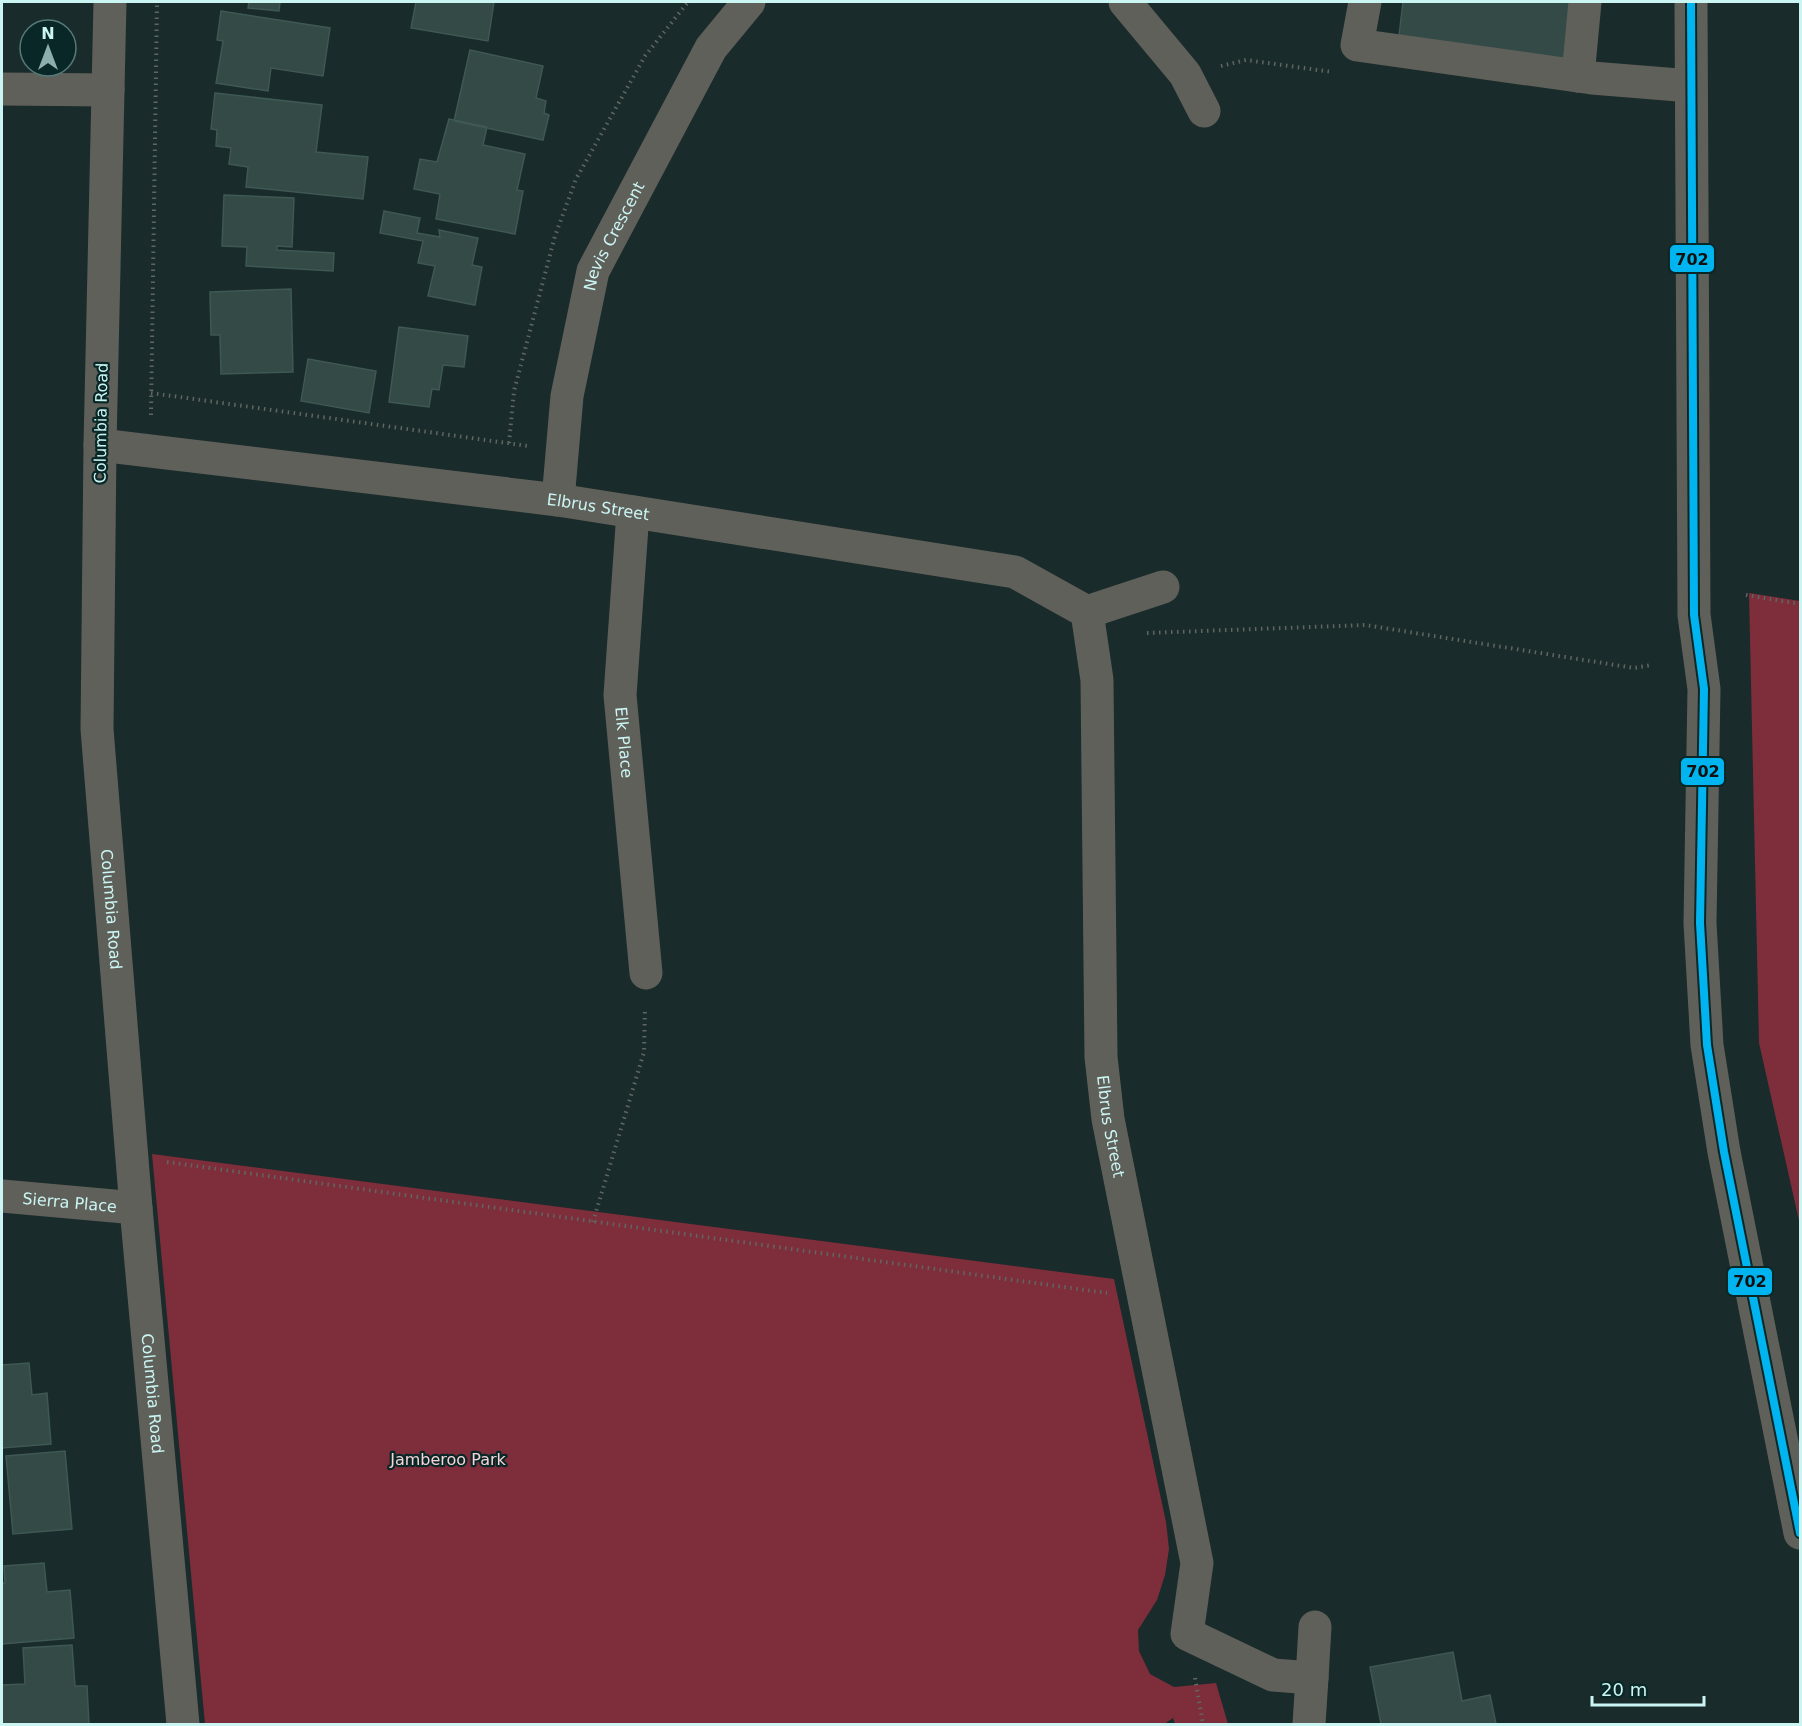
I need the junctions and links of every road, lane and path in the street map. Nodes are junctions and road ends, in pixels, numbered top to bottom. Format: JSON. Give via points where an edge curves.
{"nodes":[{"id":1,"x":110,"y":2,"type":"edge"},
{"id":2,"x":157,"y":2,"type":"edge"},
{"id":3,"x":688,"y":2,"type":"edge"},
{"id":4,"x":748,"y":2,"type":"edge"},
{"id":5,"x":1125,"y":2,"type":"edge"},
{"id":6,"x":1365,"y":2,"type":"edge"},
{"id":7,"x":1585,"y":2,"type":"edge"},
{"id":8,"x":1690,"y":2,"type":"edge"},
{"id":9,"x":1578,"y":76,"type":"junction"},
{"id":10,"x":1691,"y":86,"type":"junction"},
{"id":11,"x":2,"y":89,"type":"edge"},
{"id":12,"x":108,"y":90,"type":"junction"},
{"id":13,"x":1204,"y":111,"type":"dead end"},
{"id":14,"x":152,"y":393,"type":"junction"},
{"id":15,"x":508,"y":443,"type":"junction"},
{"id":16,"x":100,"y":445,"type":"junction"},
{"id":17,"x":562,"y":451,"type":"junction"},
{"id":18,"x":150,"y":452,"type":"junction"},
{"id":19,"x":558,"y":500,"type":"junction"},
{"id":20,"x":633,"y":512,"type":"junction"},
{"id":21,"x":1163,"y":587,"type":"dead end"},
{"id":22,"x":1746,"y":595,"type":"dead end"},
{"id":23,"x":1800,"y":604,"type":"edge"},
{"id":24,"x":1088,"y":625,"type":"junction"},
{"id":25,"x":1652,"y":665,"type":"dead end"},
{"id":26,"x":646,"y":973,"type":"joint"},
{"id":27,"x":132,"y":1157,"type":"junction"},
{"id":28,"x":2,"y":1196,"type":"edge"},
{"id":29,"x":136,"y":1208,"type":"junction"},
{"id":30,"x":593,"y":1221,"type":"junction"},
{"id":31,"x":1144,"y":1298,"type":"junction"},
{"id":32,"x":1800,"y":1533,"type":"edge"},
{"id":33,"x":1315,"y":1627,"type":"dead end"},
{"id":34,"x":1312,"y":1678,"type":"junction"},
{"id":35,"x":183,"y":1725,"type":"edge"},
{"id":36,"x":1309,"y":1725,"type":"edge"}],
"edges":[{"from":1,"to":12,"type":"street","name":"Columbia Road"},
{"from":2,"to":14,"type":"path"},
{"from":3,"to":15,"type":"path","via":[[645,56],[576,179],[555,236],[514,391]]},
{"from":4,"to":17,"type":"street","name":"Nevis Crescent","via":[[711,48],[593,272],[567,396]]},
{"from":5,"to":13,"type":"street","via":[[1185,74]]},
{"from":6,"to":9,"type":"street","via":[[1357,45]]},
{"from":7,"to":9,"type":"street"},
{"from":8,"to":10,"type":"street"},
{"from":9,"to":10,"type":"street"},
{"from":10,"to":32,"type":"street","via":[[1694,615],[1704,689],[1702,988],[1724,1152]]},
{"from":11,"to":12,"type":"street"},
{"from":12,"to":16,"type":"street","name":"Columbia Road"},
{"from":14,"to":15,"type":"path"},
{"from":14,"to":18,"type":"path"},
{"from":15,"to":17,"type":"path"},
{"from":16,"to":18,"type":"street","name":"Elbrus Street"},
{"from":16,"to":27,"type":"street","name":"Columbia Road","via":[[98,729]]},
{"from":17,"to":19,"type":"street","name":"Nevis Crescent"},
{"from":18,"to":19,"type":"street","name":"Elbrus Street"},
{"from":19,"to":20,"type":"street","name":"Elbrus Street"},
{"from":20,"to":24,"type":"street","name":"Elbrus Street","via":[[1015,572]]},
{"from":20,"to":26,"type":"street","name":"Elk Place","via":[[620,695]]},
{"from":21,"to":24,"type":"street"},
{"from":22,"to":23,"type":"path"},
{"from":24,"to":25,"type":"path","via":[[1142,633],[1365,624],[1634,668]]},
{"from":24,"to":31,"type":"street","name":"Elbrus Street","via":[[1097,680],[1101,1057],[1108,1119]]},
{"from":26,"to":30,"type":"path","via":[[644,1052]]},
{"from":27,"to":29,"type":"street","name":"Columbia Road"},
{"from":27,"to":30,"type":"path"},
{"from":28,"to":29,"type":"street","name":"Sierra Place"},
{"from":29,"to":35,"type":"street","name":"Columbia Road"},
{"from":30,"to":31,"type":"path"},
{"from":31,"to":34,"type":"street","name":"Elbrus Street","via":[[1197,1563],[1186,1634],[1273,1675]]},
{"from":33,"to":34,"type":"street"},
{"from":34,"to":36,"type":"street"}]}
